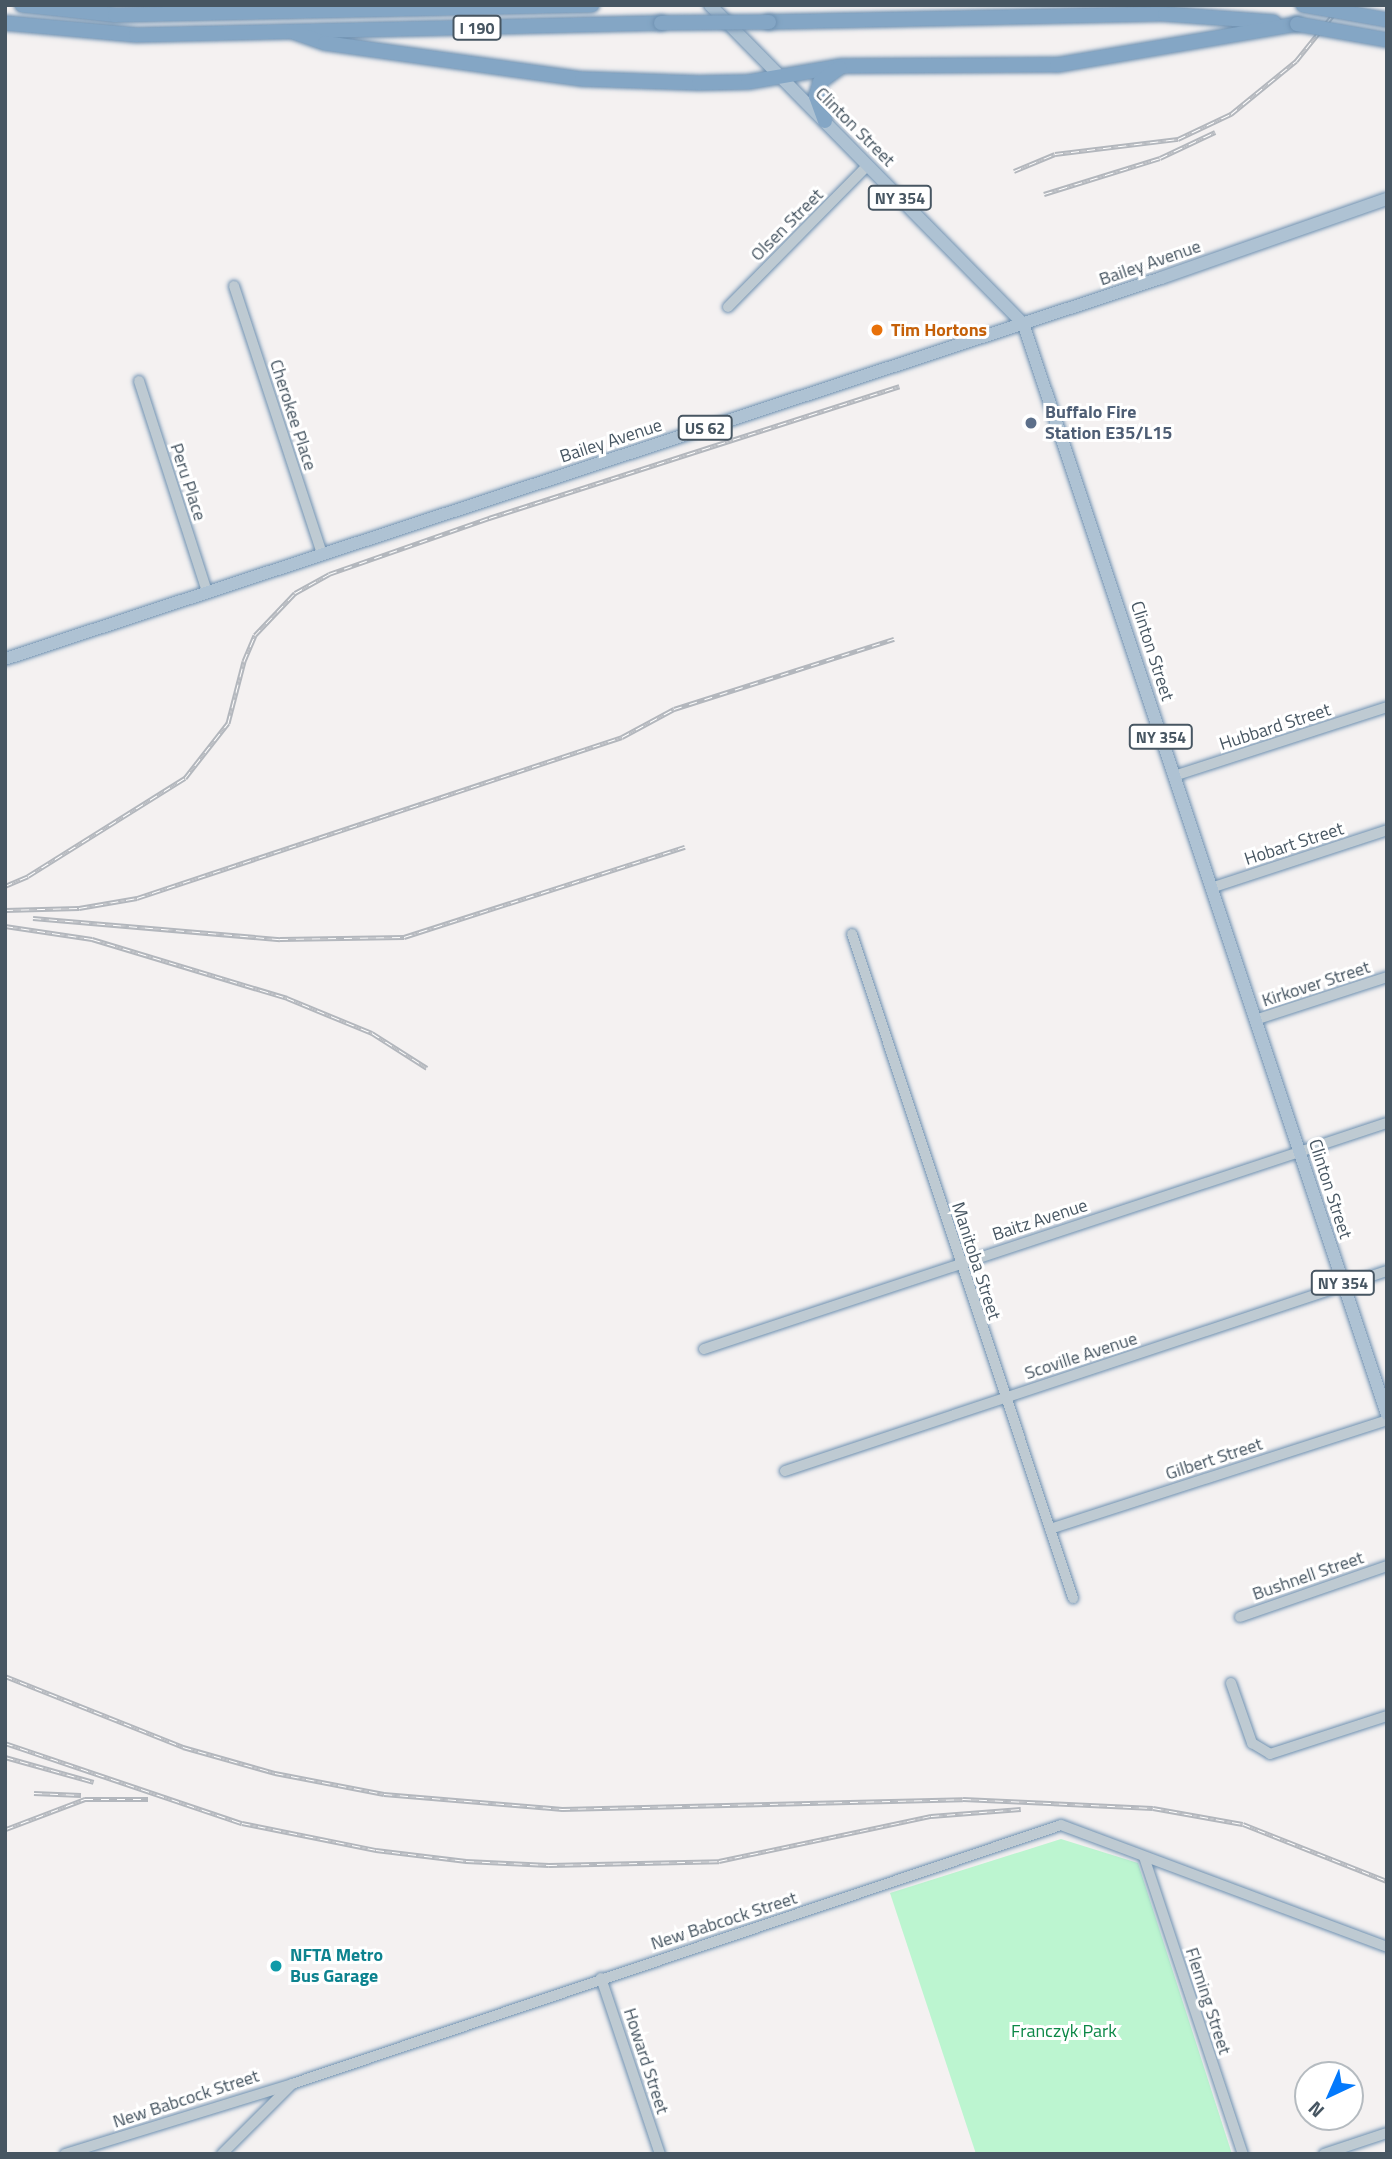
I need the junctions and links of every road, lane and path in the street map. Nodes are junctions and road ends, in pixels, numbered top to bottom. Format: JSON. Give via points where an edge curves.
{"nodes":[{"id":1,"x":22,"y":5,"type":"edge"},
{"id":2,"x":592,"y":5,"type":"edge"},
{"id":3,"x":710,"y":5,"type":"edge"},
{"id":4,"x":1303,"y":5,"type":"edge"},
{"id":5,"x":384,"y":7,"type":"edge"},
{"id":6,"x":1387,"y":20,"type":"edge"},
{"id":7,"x":5,"y":23,"type":"edge"},
{"id":8,"x":1297,"y":24,"type":"junction"},
{"id":9,"x":293,"y":32,"type":"junction"},
{"id":10,"x":1387,"y":40,"type":"edge"},
{"id":11,"x":842,"y":66,"type":"junction"},
{"id":12,"x":776,"y":74,"type":"junction"},
{"id":13,"x":825,"y":121,"type":"junction"},
{"id":14,"x":868,"y":165,"type":"junction"},
{"id":15,"x":1387,"y":199,"type":"edge"},
{"id":16,"x":233,"y":286,"type":"dead end"},
{"id":17,"x":728,"y":307,"type":"dead end"},
{"id":18,"x":1023,"y":323,"type":"junction"},
{"id":19,"x":139,"y":381,"type":"dead end"},
{"id":20,"x":322,"y":554,"type":"junction"},
{"id":21,"x":207,"y":592,"type":"junction"},
{"id":22,"x":5,"y":659,"type":"edge"},
{"id":23,"x":1387,"y":708,"type":"edge"},
{"id":24,"x":1174,"y":776,"type":"junction"},
{"id":25,"x":1387,"y":830,"type":"edge"},
{"id":26,"x":1211,"y":888,"type":"junction"},
{"id":27,"x":852,"y":934,"type":"dead end"},
{"id":28,"x":1387,"y":976,"type":"edge"},
{"id":29,"x":1255,"y":1020,"type":"junction"},
{"id":30,"x":1387,"y":1123,"type":"edge"},
{"id":31,"x":1299,"y":1151,"type":"junction"},
{"id":32,"x":960,"y":1263,"type":"junction"},
{"id":33,"x":1387,"y":1271,"type":"edge"},
{"id":34,"x":1344,"y":1285,"type":"junction"},
{"id":35,"x":704,"y":1349,"type":"dead end"},
{"id":36,"x":1005,"y":1398,"type":"junction"},
{"id":37,"x":1387,"y":1414,"type":"edge"},
{"id":38,"x":1387,"y":1420,"type":"edge"},
{"id":39,"x":785,"y":1471,"type":"dead end"},
{"id":40,"x":1050,"y":1529,"type":"junction"},
{"id":41,"x":1387,"y":1566,"type":"edge"},
{"id":42,"x":1073,"y":1598,"type":"dead end"},
{"id":43,"x":1240,"y":1617,"type":"dead end"},
{"id":44,"x":1231,"y":1683,"type":"dead end"},
{"id":45,"x":1387,"y":1716,"type":"edge"},
{"id":46,"x":1144,"y":1857,"type":"junction"},
{"id":47,"x":1387,"y":1947,"type":"edge"},
{"id":48,"x":601,"y":1978,"type":"junction"},
{"id":49,"x":292,"y":2084,"type":"junction"},
{"id":50,"x":1387,"y":2133,"type":"edge"},
{"id":51,"x":65,"y":2154,"type":"edge"},
{"id":52,"x":222,"y":2154,"type":"edge"},
{"id":53,"x":660,"y":2154,"type":"edge"},
{"id":54,"x":1243,"y":2154,"type":"edge"},
{"id":55,"x":1324,"y":2154,"type":"edge"}],
"edges":[{"from":1,"to":5,"type":"highway","number":"I 190","via":[[115,15]]},
{"from":2,"to":5,"type":"highway","number":"I 190"},
{"from":3,"to":12,"type":"main road","name":"Clinton Street","number":"NY 354"},
{"from":4,"to":6,"type":"highway","bridge":true},
{"from":7,"to":9,"type":"highway","number":"I 190","via":[[136,35]]},
{"from":8,"to":9,"type":"highway","number":"I 190","bridge":true,"via":[[1164,14]]},
{"from":8,"to":10,"type":"highway","number":"I 190","bridge":true},
{"from":8,"to":11,"type":"highway","via":[[1057,65]]},
{"from":9,"to":12,"type":"highway","via":[[325,43],[582,79],[748,82]]},
{"from":11,"to":12,"type":"highway"},
{"from":11,"to":13,"type":"highway","via":[[820,82],[816,96]]},
{"from":12,"to":13,"type":"main road","name":"Clinton Street","number":"NY 354"},
{"from":13,"to":14,"type":"main road","name":"Clinton Street","number":"NY 354"},
{"from":14,"to":17,"type":"street","name":"Olsen Street"},
{"from":14,"to":18,"type":"main road","name":"Clinton Street","number":"NY 354"},
{"from":15,"to":18,"type":"main road","name":"Bailey Avenue","number":"US 62"},
{"from":16,"to":20,"type":"street","name":"Cherokee Place"},
{"from":18,"to":20,"type":"main road","name":"Bailey Avenue","number":"US 62"},
{"from":18,"to":24,"type":"main road","name":"Clinton Street","number":"NY 354"},
{"from":19,"to":21,"type":"street","name":"Peru Place"},
{"from":20,"to":21,"type":"main road","name":"Bailey Avenue","number":"US 62"},
{"from":21,"to":22,"type":"main road","name":"Bailey Avenue","number":"US 62"},
{"from":23,"to":24,"type":"street","name":"Hubbard Street"},
{"from":24,"to":26,"type":"main road","name":"Clinton Street","number":"NY 354"},
{"from":25,"to":26,"type":"street","name":"Hobart Street"},
{"from":26,"to":29,"type":"main road","name":"Clinton Street","number":"NY 354"},
{"from":27,"to":32,"type":"street","name":"Manitoba Street"},
{"from":28,"to":29,"type":"street","name":"Kirkover Street"},
{"from":29,"to":31,"type":"main road","name":"Clinton Street","number":"NY 354"},
{"from":30,"to":31,"type":"street","name":"Baitz Avenue"},
{"from":31,"to":32,"type":"street","name":"Baitz Avenue"},
{"from":31,"to":34,"type":"main road","name":"Clinton Street","number":"NY 354"},
{"from":32,"to":35,"type":"street","name":"Baitz Avenue"},
{"from":32,"to":36,"type":"street","name":"Manitoba Street"},
{"from":33,"to":34,"type":"street","name":"Scoville Avenue"},
{"from":34,"to":36,"type":"street","name":"Scoville Avenue"},
{"from":34,"to":37,"type":"main road","name":"Clinton Street","number":"NY 354"},
{"from":36,"to":39,"type":"street","name":"Scoville Avenue"},
{"from":36,"to":40,"type":"street","name":"Manitoba Street"},
{"from":38,"to":40,"type":"street","name":"Gilbert Street"},
{"from":40,"to":42,"type":"street","name":"Manitoba Street"},
{"from":41,"to":43,"type":"street","name":"Bushnell Street"},
{"from":44,"to":45,"type":"street","via":[[1252,1743],[1275,1754]]},
{"from":46,"to":47,"type":"street","name":"New Babcock Street"},
{"from":46,"to":48,"type":"street","name":"New Babcock Street","via":[[1060,1825]]},
{"from":46,"to":54,"type":"street","name":"Fleming Street"},
{"from":48,"to":49,"type":"street","name":"New Babcock Street"},
{"from":48,"to":53,"type":"street","name":"Howard Street"},
{"from":49,"to":51,"type":"street","name":"New Babcock Street"},
{"from":49,"to":52,"type":"street"},
{"from":50,"to":55,"type":"street"}]}
